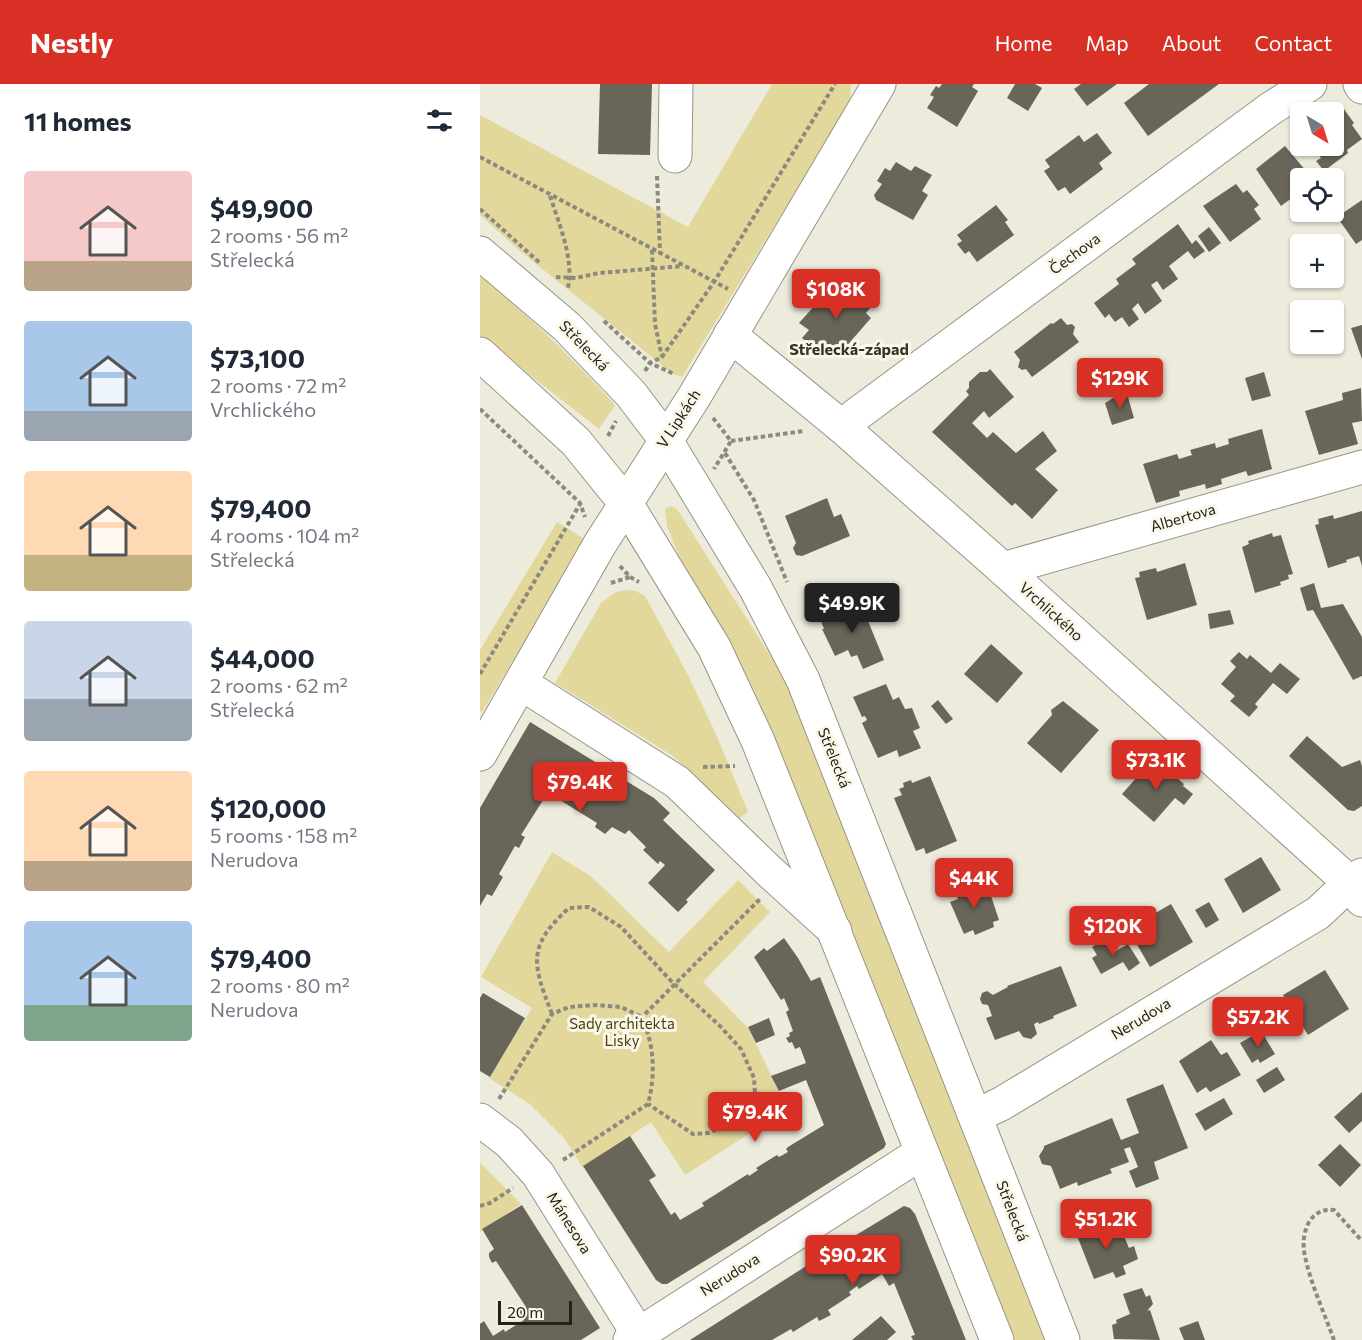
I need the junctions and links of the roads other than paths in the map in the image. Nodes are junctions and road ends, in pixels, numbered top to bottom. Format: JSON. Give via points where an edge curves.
{"nodes":[{"id":1,"x":676,"y":84,"type":"edge"},
{"id":2,"x":879,"y":84,"type":"edge"},
{"id":3,"x":1310,"y":84,"type":"edge"},
{"id":4,"x":675,"y":156,"type":"road end"},
{"id":5,"x":480,"y":253,"type":"edge"},
{"id":6,"x":730,"y":335,"type":"junction"},
{"id":7,"x":480,"y":354,"type":"edge"},
{"id":8,"x":841,"y":426,"type":"junction"},
{"id":9,"x":666,"y":439,"type":"junction"},
{"id":10,"x":1362,"y":467,"type":"edge"},
{"id":11,"x":627,"y":505,"type":"junction"},
{"id":12,"x":1004,"y":569,"type":"junction"},
{"id":13,"x":522,"y":684,"type":"junction"},
{"id":14,"x":480,"y":752,"type":"edge"},
{"id":15,"x":1358,"y":886,"type":"edge"},
{"id":16,"x":835,"y":931,"type":"junction"},
{"id":17,"x":488,"y":1111,"type":"edge"},
{"id":18,"x":975,"y":1116,"type":"junction"},
{"id":19,"x":921,"y":1153,"type":"junction"},
{"id":20,"x":637,"y":1338,"type":"edge"},
{"id":21,"x":997,"y":1340,"type":"edge"},
{"id":22,"x":1063,"y":1340,"type":"edge"}],
"edges":[{"from":1,"to":4,"type":"street"},
{"from":2,"to":6,"type":"street","name":"V Lipkách"},
{"from":3,"to":8,"type":"street","name":"Čechova","via":[[1270,109]]},
{"from":5,"to":9,"type":"street","name":"Střelecká","via":[[567,327],[631,394]]},
{"from":6,"to":8,"type":"street","name":"Vrchlického"},
{"from":6,"to":9,"type":"street","name":"V Lipkách"},
{"from":7,"to":11,"type":"street","via":[[576,442]]},
{"from":8,"to":12,"type":"street","name":"Vrchlického"},
{"from":9,"to":11,"type":"street","name":"V Lipkách"},
{"from":9,"to":18,"type":"street","name":"Střelecká","via":[[756,589],[803,680]]},
{"from":10,"to":12,"type":"street","name":"Albertova"},
{"from":11,"to":13,"type":"street","name":"V Lipkách","via":[[600,544]]},
{"from":11,"to":16,"type":"street","via":[[714,647],[758,741]]},
{"from":12,"to":15,"type":"street","name":"Vrchlického"},
{"from":13,"to":14,"type":"street","name":"V Lipkách"},
{"from":13,"to":16,"type":"street","via":[[677,782]]},
{"from":15,"to":18,"type":"street","name":"Nerudova","via":[[1001,1104]]},
{"from":16,"to":19,"type":"street"},
{"from":17,"to":20,"type":"street","name":"Mánesova","via":[[538,1174]]},
{"from":18,"to":22,"type":"street","name":"Střelecká"},
{"from":19,"to":20,"type":"street","name":"Nerudova"},
{"from":19,"to":21,"type":"street"}]}
